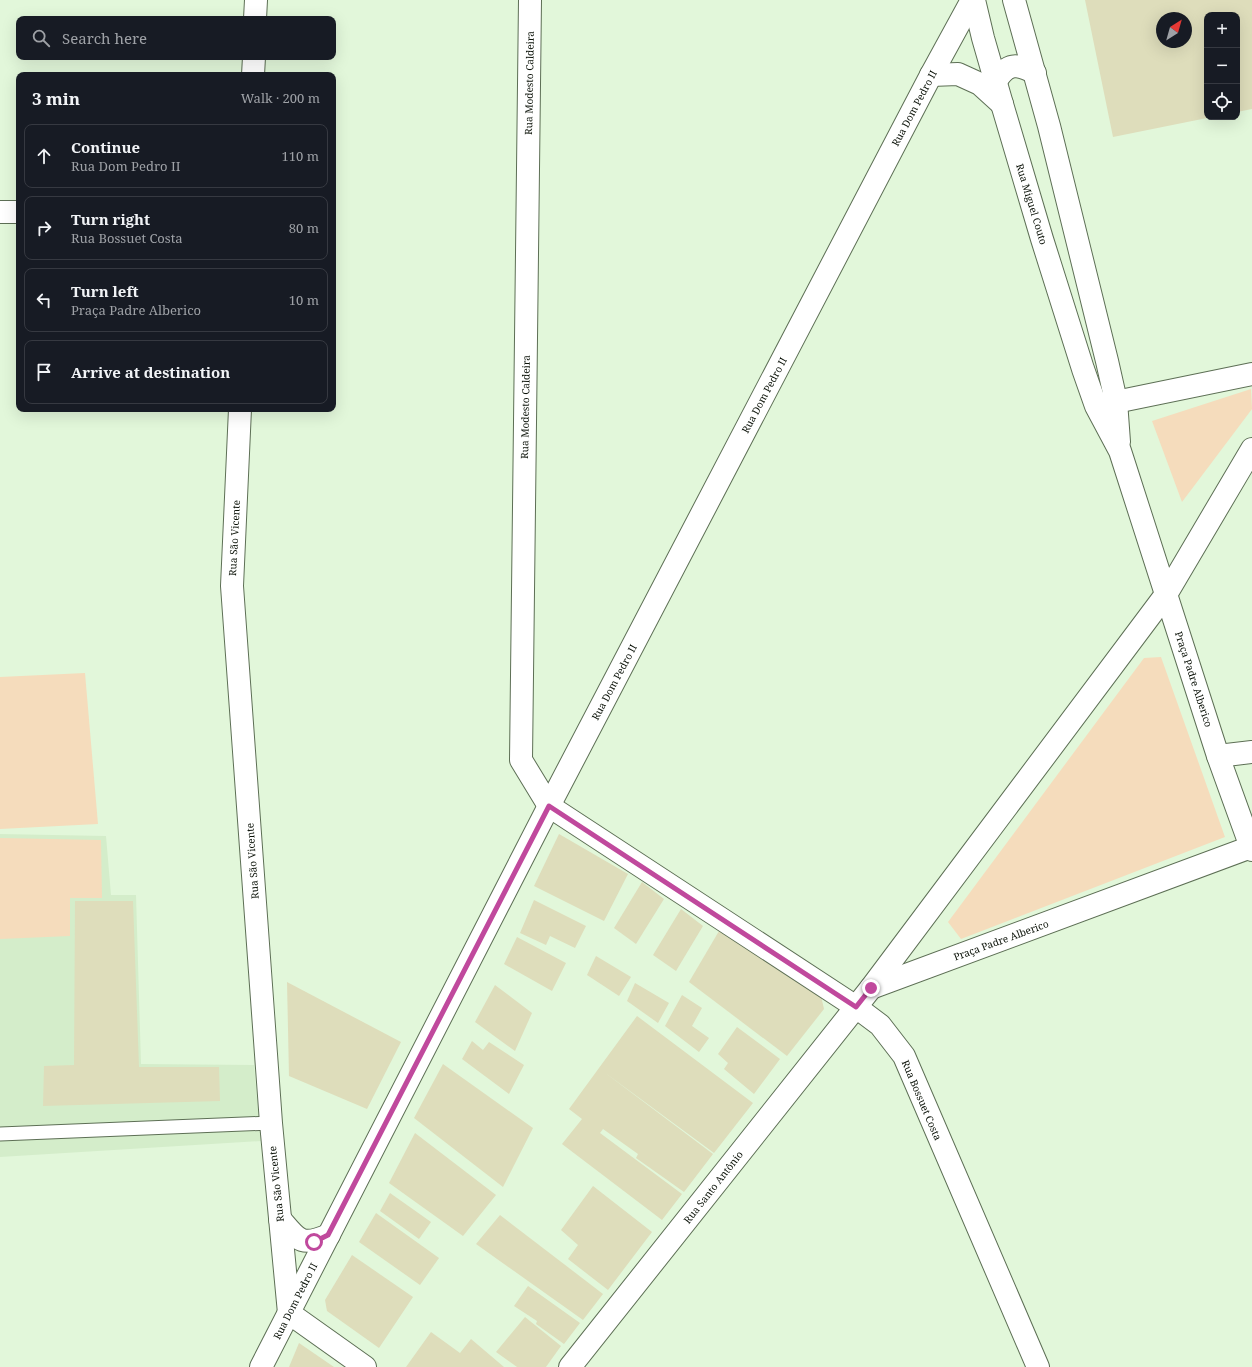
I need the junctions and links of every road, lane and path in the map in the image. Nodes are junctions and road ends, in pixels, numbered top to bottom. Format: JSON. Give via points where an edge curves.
{"nodes":[{"id":1,"x":256,"y":0,"type":"edge"},
{"id":2,"x":530,"y":0,"type":"edge"},
{"id":3,"x":973,"y":0,"type":"edge"},
{"id":4,"x":1014,"y":0,"type":"edge"},
{"id":5,"x":255,"y":16,"type":"edge"},
{"id":6,"x":254,"y":60,"type":"edge"},
{"id":7,"x":253,"y":72,"type":"edge"},
{"id":8,"x":1035,"y":73,"type":"junction"},
{"id":9,"x":931,"y":75,"type":"junction"},
{"id":10,"x":996,"y":81,"type":"junction"},
{"id":11,"x":1002,"y":104,"type":"junction"},
{"id":12,"x":0,"y":212,"type":"edge"},
{"id":13,"x":16,"y":212,"type":"edge"},
{"id":14,"x":1252,"y":374,"type":"edge"},
{"id":15,"x":1106,"y":403,"type":"junction"},
{"id":16,"x":240,"y":412,"type":"edge"},
{"id":17,"x":1252,"y":449,"type":"edge"},
{"id":18,"x":1167,"y":593,"type":"junction"},
{"id":19,"x":1252,"y":752,"type":"edge"},
{"id":20,"x":1218,"y":756,"type":"junction"},
{"id":21,"x":549,"y":806,"type":"junction"},
{"id":22,"x":1252,"y":849,"type":"edge"},
{"id":23,"x":871,"y":988,"type":"junction"},
{"id":24,"x":856,"y":1007,"type":"junction"},
{"id":25,"x":271,"y":1124,"type":"junction"},
{"id":26,"x":0,"y":1134,"type":"edge"},
{"id":27,"x":280,"y":1219,"type":"junction"},
{"id":28,"x":328,"y":1235,"type":"junction"},
{"id":29,"x":289,"y":1313,"type":"junction"},
{"id":30,"x":572,"y":1366,"type":"edge"},
{"id":31,"x":261,"y":1367,"type":"edge"},
{"id":32,"x":365,"y":1367,"type":"edge"},
{"id":33,"x":1038,"y":1367,"type":"edge"}],
"edges":[{"from":1,"to":5,"type":"street"},
{"from":2,"to":21,"type":"street","name":"Rua Modesto Caldeira","via":[[521,760]]},
{"from":3,"to":9,"type":"street","name":"Rua Dom Pedro II"},
{"from":3,"to":10,"type":"street","name":"Rua Miguel Couto"},
{"from":4,"to":8,"type":"street"},
{"from":6,"to":7,"type":"street"},
{"from":8,"to":10,"type":"street","via":[[1014,66],[1007,68]]},
{"from":8,"to":15,"type":"street","via":[[1107,361]]},
{"from":9,"to":11,"type":"street","via":[[958,74],[980,84]]},
{"from":9,"to":21,"type":"street","name":"Rua Dom Pedro II"},
{"from":10,"to":11,"type":"street","name":"Rua Miguel Couto"},
{"from":11,"to":15,"type":"street","name":"Rua Miguel Couto","via":[[1083,369]]},
{"from":12,"to":13,"type":"street"},
{"from":14,"to":15,"type":"street"},
{"from":15,"to":18,"type":"street","name":"Praça Padre Alberico"},
{"from":16,"to":25,"type":"street","name":"Rua São Vicente","via":[[232,586]]},
{"from":17,"to":18,"type":"street"},
{"from":18,"to":20,"type":"street","name":"Praça Padre Alberico"},
{"from":18,"to":23,"type":"street"},
{"from":19,"to":20,"type":"street"},
{"from":20,"to":22,"type":"street","name":"Praça Padre Alberico"},
{"from":21,"to":24,"type":"street","name":"Rua Bossuet Costa"},
{"from":21,"to":28,"type":"street","name":"Rua Dom Pedro II"},
{"from":22,"to":23,"type":"street","name":"Praça Padre Alberico"},
{"from":23,"to":24,"type":"street"},
{"from":24,"to":30,"type":"street","name":"Rua Santo Antônio"},
{"from":24,"to":33,"type":"street","name":"Rua Bossuet Costa","via":[[880,1025],[904,1056]]},
{"from":25,"to":26,"type":"lane"},
{"from":25,"to":27,"type":"street","name":"Rua São Vicente"},
{"from":27,"to":28,"type":"street","via":[[303,1241],[314,1242]]},
{"from":27,"to":29,"type":"street","name":"Rua São Vicente"},
{"from":28,"to":29,"type":"street","name":"Rua Dom Pedro II"},
{"from":29,"to":31,"type":"street","name":"Rua Dom Pedro II"},
{"from":29,"to":32,"type":"street"}]}
